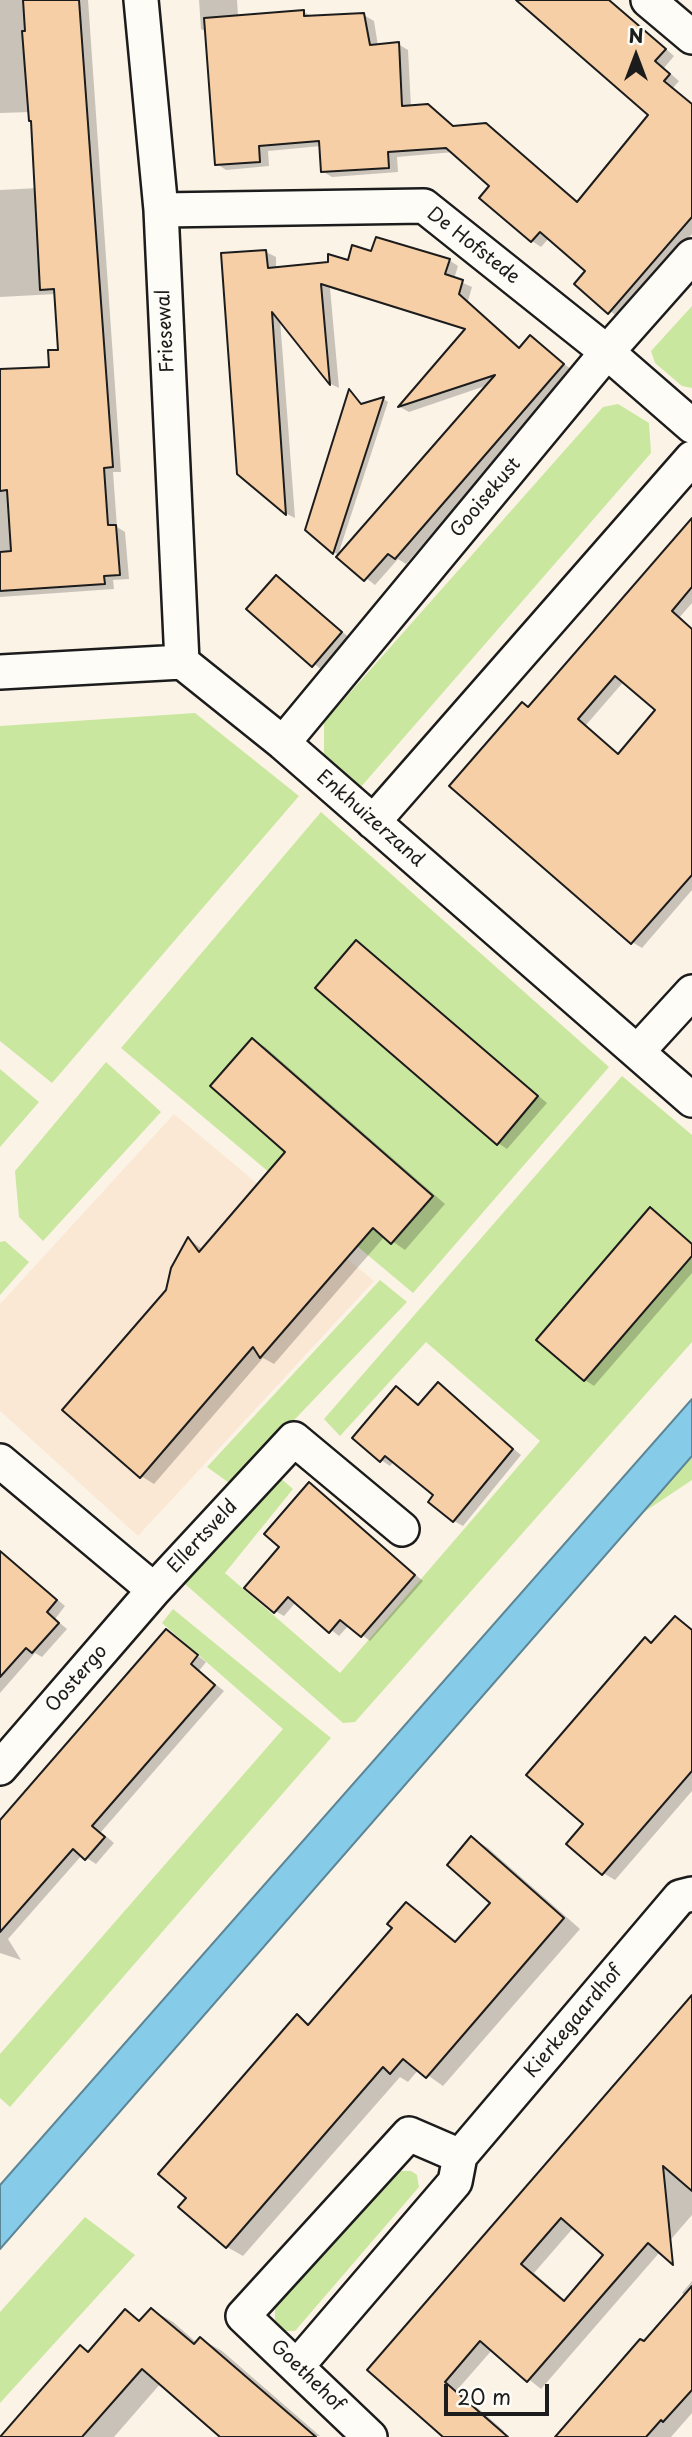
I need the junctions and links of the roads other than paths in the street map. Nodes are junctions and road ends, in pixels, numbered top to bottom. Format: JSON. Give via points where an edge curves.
{"nodes":[{"id":1,"x":141,"y":0,"type":"edge"},
{"id":2,"x":648,"y":0,"type":"edge"},
{"id":3,"x":692,"y":37,"type":"edge"},
{"id":4,"x":161,"y":210,"type":"junction"},
{"id":5,"x":692,"y":256,"type":"edge"},
{"id":6,"x":607,"y":352,"type":"junction"},
{"id":7,"x":692,"y":426,"type":"edge"},
{"id":8,"x":692,"y":458,"type":"edge"},
{"id":9,"x":182,"y":662,"type":"junction"},
{"id":10,"x":0,"y":672,"type":"edge"},
{"id":11,"x":283,"y":743,"type":"junction"},
{"id":12,"x":373,"y":822,"type":"junction"},
{"id":13,"x":692,"y":992,"type":"edge"},
{"id":14,"x":637,"y":1052,"type":"junction"},
{"id":15,"x":692,"y":1100,"type":"edge"},
{"id":16,"x":0,"y":1461,"type":"edge"},
{"id":17,"x":402,"y":1529,"type":"dead end"},
{"id":18,"x":154,"y":1590,"type":"junction"},
{"id":19,"x":0,"y":1768,"type":"edge"},
{"id":20,"x":692,"y":1895,"type":"edge"},
{"id":21,"x":460,"y":2156,"type":"junction"},
{"id":22,"x":298,"y":2365,"type":"junction"},
{"id":23,"x":370,"y":2437,"type":"edge"}],
"edges":[{"from":1,"to":4,"type":"street","name":"Friesewal"},
{"from":2,"to":3,"type":"street"},
{"from":4,"to":6,"type":"street","name":"De Hofstede","via":[[424,206]]},
{"from":4,"to":9,"type":"street","name":"Friesewal"},
{"from":5,"to":6,"type":"street","name":"Gooisekust"},
{"from":6,"to":7,"type":"street","name":"De Hofstede"},
{"from":6,"to":11,"type":"street","name":"Gooisekust"},
{"from":8,"to":12,"type":"street"},
{"from":9,"to":10,"type":"street"},
{"from":9,"to":11,"type":"street","name":"Enkhuizerzand"},
{"from":11,"to":12,"type":"street","name":"Enkhuizerzand"},
{"from":12,"to":14,"type":"street","name":"Enkhuizerzand"},
{"from":13,"to":14,"type":"street"},
{"from":14,"to":15,"type":"street","name":"Enkhuizerzand"},
{"from":16,"to":18,"type":"street","name":"Ellertsveld"},
{"from":17,"to":18,"type":"street","name":"Ellertsveld","via":[[294,1439]]},
{"from":18,"to":19,"type":"street","name":"Oostergo"},
{"from":20,"to":21,"type":"street","name":"Kierkegaardhof","via":[[680,1897]]},
{"from":21,"to":22,"type":"street","name":"Kierkegaardhof","via":[[455,2182]]},
{"from":21,"to":22,"type":"street","name":"Goethehof","via":[[409,2134],[243,2316]]},
{"from":22,"to":23,"type":"street","name":"Goethehof"}]}
